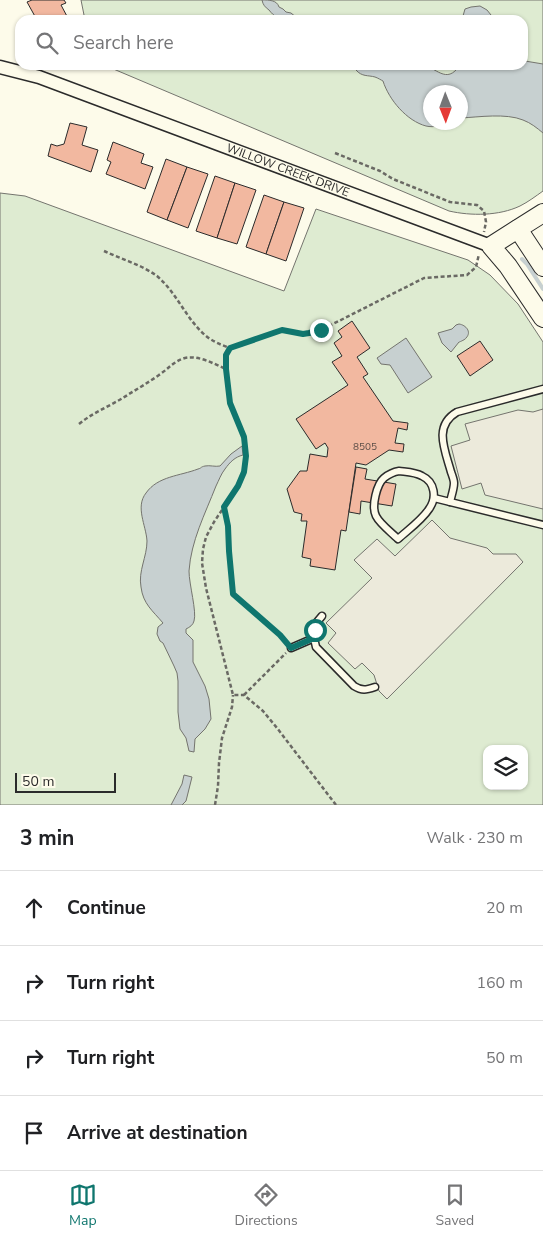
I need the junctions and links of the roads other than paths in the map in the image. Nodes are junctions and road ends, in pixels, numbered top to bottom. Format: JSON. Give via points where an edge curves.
{"nodes":[{"id":1,"x":0,"y":67,"type":"edge"},
{"id":2,"x":543,"y":213,"type":"edge"},
{"id":3,"x":518,"y":229,"type":"junction"},
{"id":4,"x":486,"y":244,"type":"junction"},
{"id":5,"x":543,"y":267,"type":"edge"},
{"id":6,"x":543,"y":318,"type":"edge"},
{"id":7,"x":543,"y":389,"type":"edge"},
{"id":8,"x":434,"y":498,"type":"junction"},
{"id":9,"x":450,"y":502,"type":"junction"},
{"id":10,"x":543,"y":525,"type":"edge"},
{"id":11,"x":322,"y":616,"type":"dead end"},
{"id":12,"x":314,"y":638,"type":"junction"},
{"id":13,"x":291,"y":648,"type":"road end"},
{"id":14,"x":375,"y":687,"type":"dead end"}],
"edges":[{"from":1,"to":4,"type":"street","name":"WILLOW CREEK DRIVE","via":[[39,77]]},
{"from":2,"to":3,"type":"street"},
{"from":3,"to":4,"type":"street"},
{"from":3,"to":5,"type":"street"},
{"from":4,"to":6,"type":"street","name":"WILLOW CREEK DRIVE","via":[[508,266]]},
{"from":7,"to":9,"type":"lane","via":[[457,412],[446,420],[443,444],[454,483]]},
{"from":8,"to":8,"type":"lane","via":[[427,478],[411,472],[390,473],[380,484],[375,499],[375,515],[398,539],[428,511]]},
{"from":8,"to":9,"type":"lane"},
{"from":9,"to":10,"type":"lane"},
{"from":11,"to":12,"type":"lane","via":[[317,622]]},
{"from":12,"to":13,"type":"lane"},
{"from":12,"to":14,"type":"lane","via":[[316,647],[354,686],[360,690]]}]}
